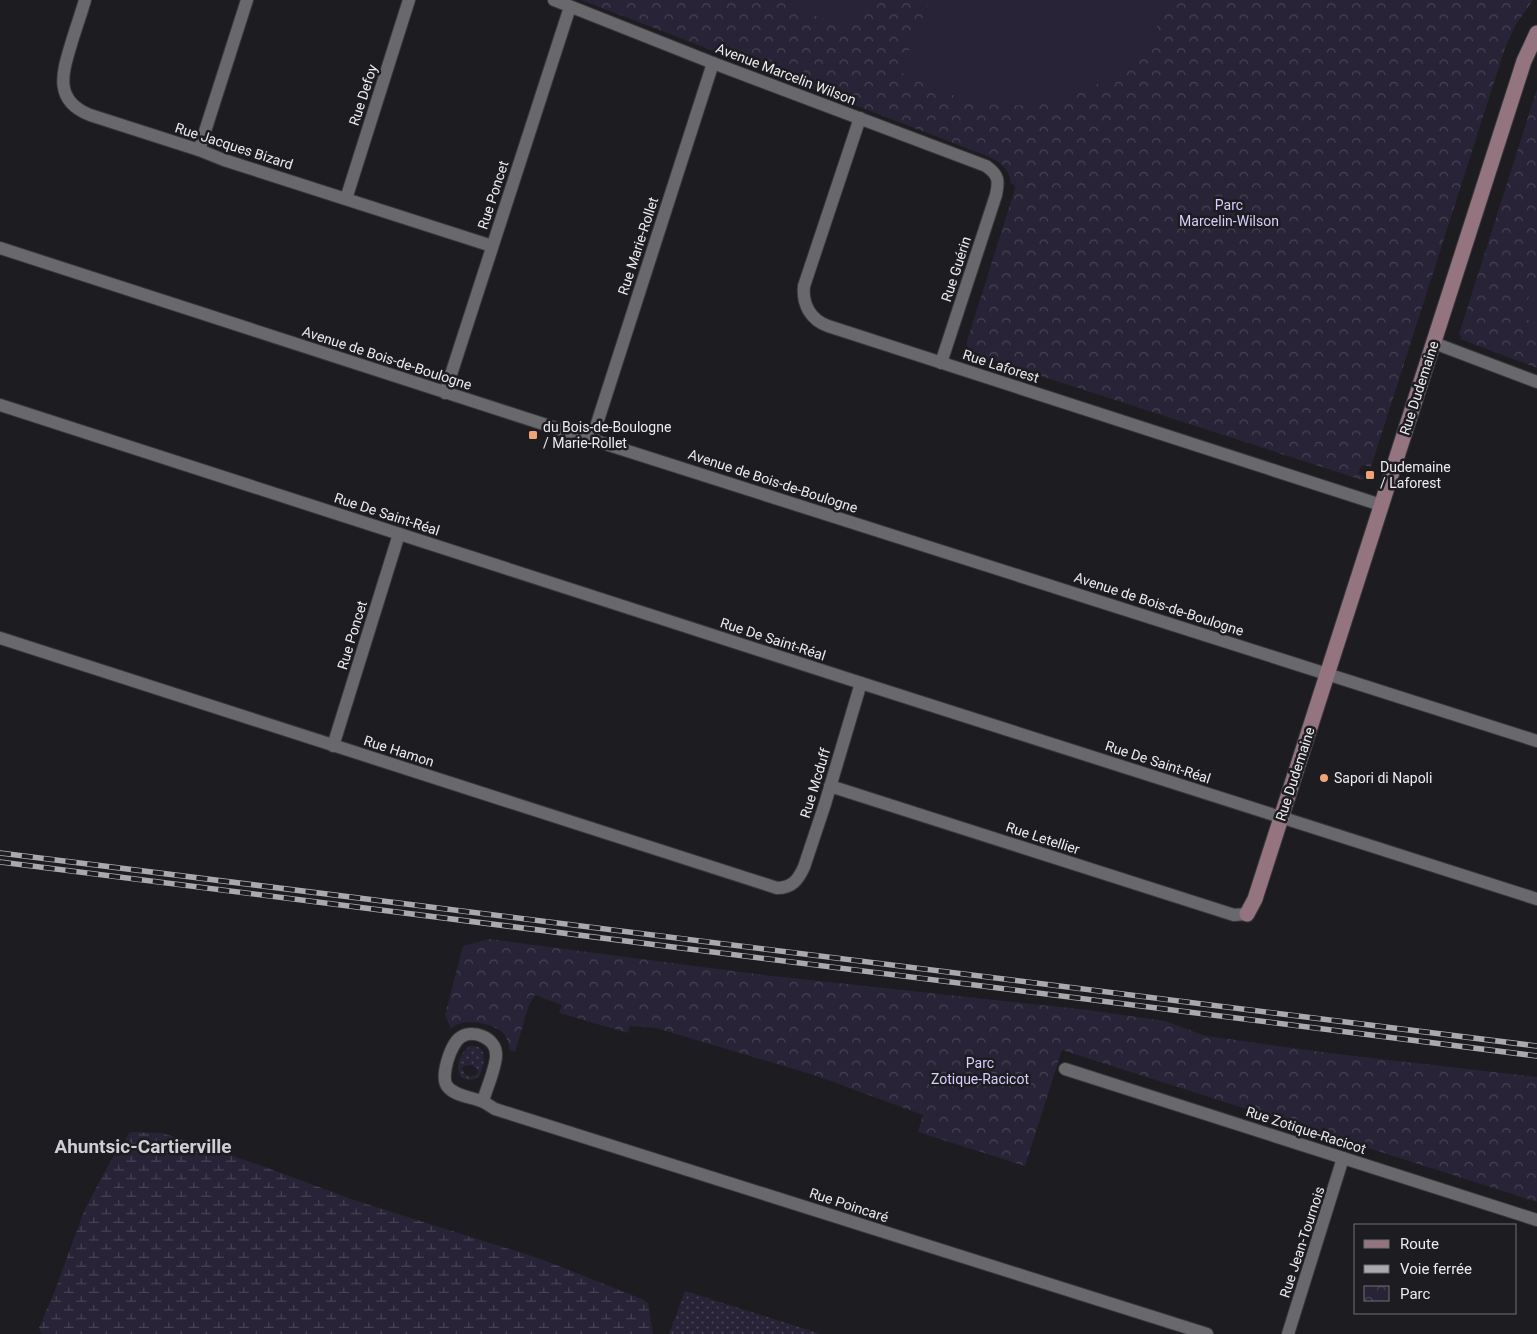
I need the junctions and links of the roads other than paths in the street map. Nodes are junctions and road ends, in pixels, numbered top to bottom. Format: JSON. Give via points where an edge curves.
{"nodes":[{"id":1,"x":85,"y":0,"type":"edge"},
{"id":2,"x":247,"y":0,"type":"edge"},
{"id":3,"x":409,"y":0,"type":"edge"},
{"id":4,"x":554,"y":0,"type":"edge"},
{"id":5,"x":570,"y":7,"type":"junction"},
{"id":6,"x":1537,"y":33,"type":"edge"},
{"id":7,"x":713,"y":63,"type":"junction"},
{"id":8,"x":860,"y":118,"type":"junction"},
{"id":9,"x":199,"y":150,"type":"junction"},
{"id":10,"x":998,"y":184,"type":"joint"},
{"id":11,"x":346,"y":199,"type":"junction"},
{"id":12,"x":492,"y":246,"type":"junction"},
{"id":13,"x":0,"y":248,"type":"edge"},
{"id":14,"x":1434,"y":343,"type":"junction"},
{"id":15,"x":941,"y":363,"type":"junction"},
{"id":16,"x":1537,"y":382,"type":"edge"},
{"id":17,"x":445,"y":392,"type":"junction"},
{"id":18,"x":0,"y":405,"type":"edge"},
{"id":19,"x":592,"y":439,"type":"junction"},
{"id":20,"x":1381,"y":506,"type":"junction"},
{"id":21,"x":399,"y":534,"type":"junction"},
{"id":22,"x":0,"y":638,"type":"edge"},
{"id":23,"x":1327,"y":674,"type":"junction"},
{"id":24,"x":861,"y":683,"type":"junction"},
{"id":25,"x":1537,"y":741,"type":"edge"},
{"id":26,"x":333,"y":746,"type":"junction"},
{"id":27,"x":830,"y":786,"type":"junction"},
{"id":28,"x":1281,"y":818,"type":"junction"},
{"id":29,"x":789,"y":887,"type":"joint"},
{"id":30,"x":1537,"y":899,"type":"edge"},
{"id":31,"x":1246,"y":914,"type":"joint"},
{"id":32,"x":1065,"y":1069,"type":"dead end"},
{"id":33,"x":483,"y":1102,"type":"junction"},
{"id":34,"x":1343,"y":1158,"type":"junction"},
{"id":35,"x":1537,"y":1220,"type":"edge"},
{"id":36,"x":1207,"y":1334,"type":"edge"},
{"id":37,"x":1288,"y":1334,"type":"edge"}],
"edges":[{"from":1,"to":9,"type":"street","name":"Rue Jacques Bizard","via":[[63,71],[64,88],[72,103],[90,115]]},
{"from":2,"to":9,"type":"street"},
{"from":3,"to":11,"type":"street","name":"Rue Defoy"},
{"from":4,"to":5,"type":"street","name":"Avenue Marcelin Wilson"},
{"from":5,"to":7,"type":"street","name":"Avenue Marcelin Wilson"},
{"from":5,"to":12,"type":"street","name":"Rue Poncet"},
{"from":6,"to":14,"type":"street","name":"Rue Dudemaine","via":[[1524,61]]},
{"from":7,"to":8,"type":"street","name":"Avenue Marcelin Wilson"},
{"from":7,"to":19,"type":"street","name":"Rue Marie-Rollet"},
{"from":8,"to":10,"type":"street","name":"Avenue Marcelin Wilson","via":[[986,166],[995,174]]},
{"from":8,"to":15,"type":"street","name":"Rue Laforest","via":[[805,281],[805,303],[814,318],[823,324]]},
{"from":9,"to":11,"type":"street","name":"Rue Jacques Bizard"},
{"from":10,"to":15,"type":"street","name":"Rue Guérin"},
{"from":11,"to":12,"type":"street","name":"Rue Jacques Bizard"},
{"from":12,"to":17,"type":"street","name":"Rue Poncet"},
{"from":13,"to":17,"type":"street","name":"Avenue de Bois-de-Boulogne"},
{"from":14,"to":16,"type":"street"},
{"from":14,"to":20,"type":"street","name":"Rue Dudemaine"},
{"from":15,"to":20,"type":"street","name":"Rue Laforest"},
{"from":17,"to":19,"type":"street","name":"Avenue de Bois-de-Boulogne"},
{"from":18,"to":21,"type":"street","name":"Rue De Saint-Réal"},
{"from":19,"to":23,"type":"street","name":"Avenue de Bois-de-Boulogne"},
{"from":20,"to":23,"type":"street","name":"Rue Dudemaine"},
{"from":21,"to":24,"type":"street","name":"Rue De Saint-Réal"},
{"from":21,"to":26,"type":"street","name":"Rue Poncet"},
{"from":22,"to":26,"type":"street","name":"Rue Hamon"},
{"from":23,"to":25,"type":"street","name":"Avenue de Bois-de-Boulogne"},
{"from":23,"to":28,"type":"street","name":"Rue Dudemaine"},
{"from":24,"to":27,"type":"street","name":"Rue Mcduff"},
{"from":24,"to":28,"type":"street","name":"Rue De Saint-Réal"},
{"from":26,"to":29,"type":"street","name":"Rue Hamon","via":[[766,886]]},
{"from":27,"to":29,"type":"street","name":"Rue Mcduff","via":[[804,867]]},
{"from":27,"to":31,"type":"street","name":"Rue Letellier","via":[[1234,915]]},
{"from":28,"to":30,"type":"street","name":"Rue De Saint-Réal"},
{"from":28,"to":31,"type":"street","name":"Rue Dudemaine","via":[[1253,904]]},
{"from":32,"to":34,"type":"street","name":"Rue Zotique-Racicot"},
{"from":33,"to":33,"type":"street","name":"Rue Poincaré","via":[[496,1052],[488,1039],[468,1034],[455,1043],[444,1078],[453,1091]]},
{"from":33,"to":36,"type":"street","name":"Rue Poincaré","via":[[495,1109]]},
{"from":34,"to":35,"type":"street","name":"Rue Zotique-Racicot"},
{"from":34,"to":37,"type":"street","name":"Rue Jean-Tournois"}]}
